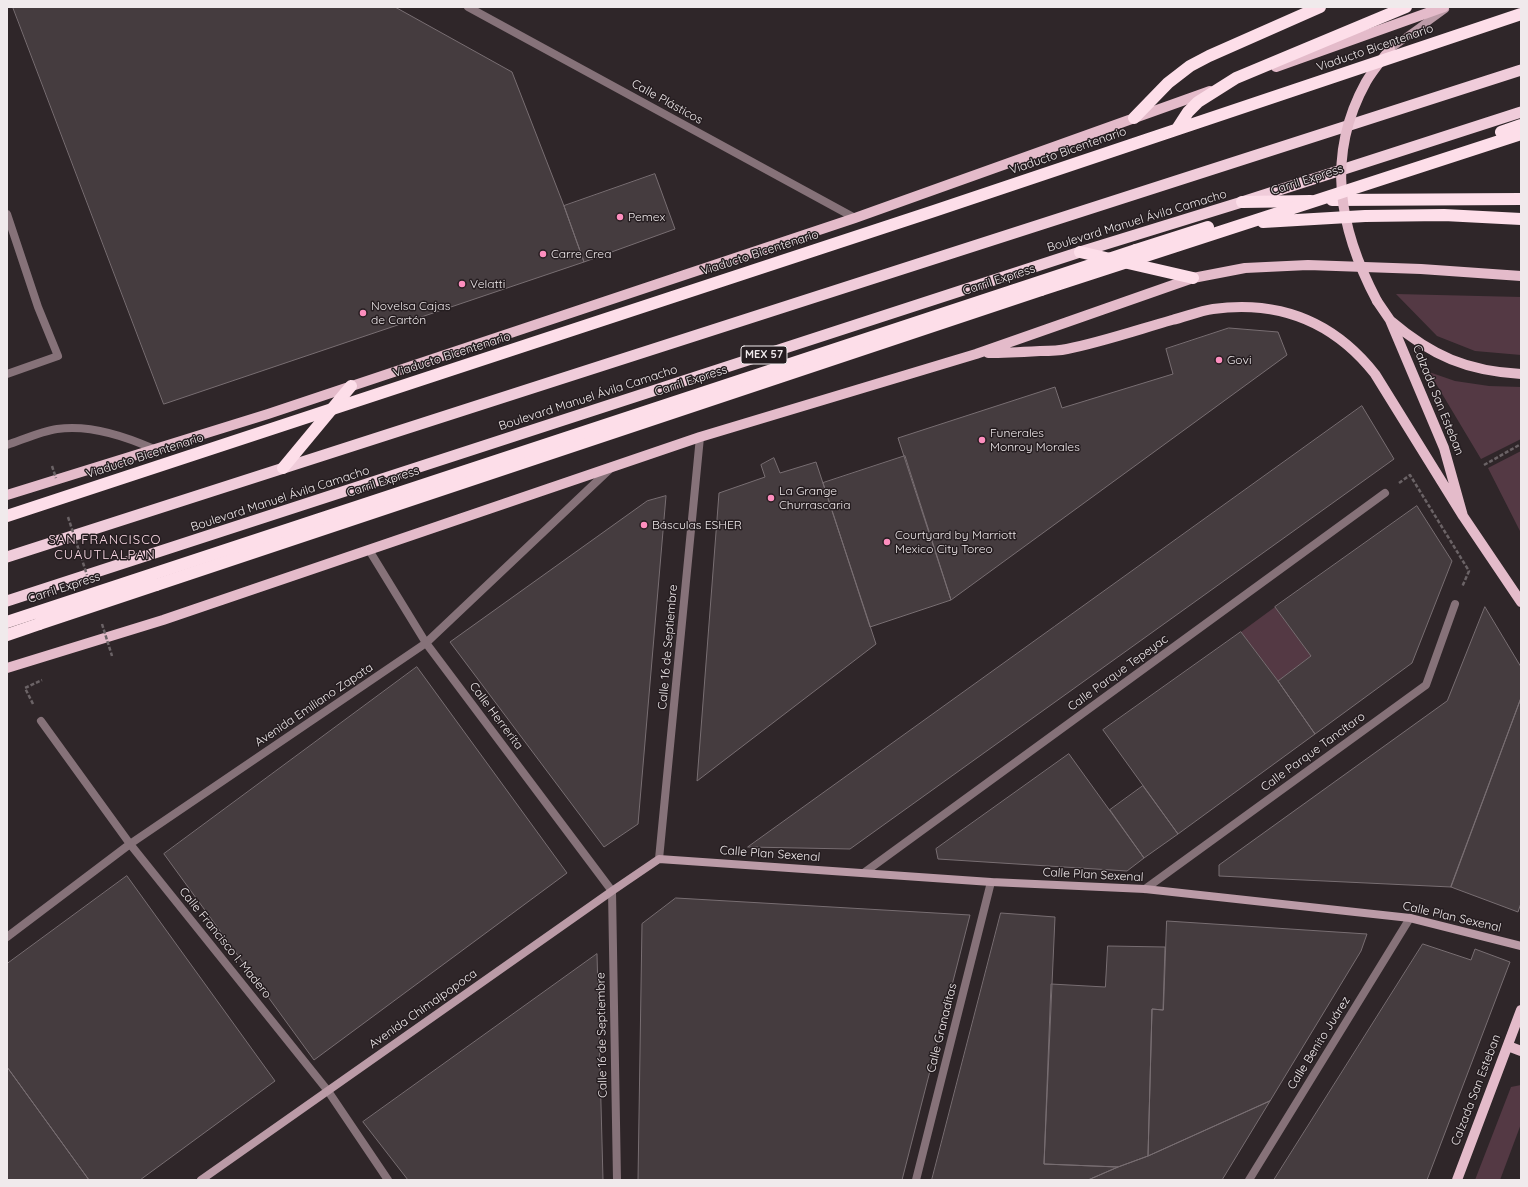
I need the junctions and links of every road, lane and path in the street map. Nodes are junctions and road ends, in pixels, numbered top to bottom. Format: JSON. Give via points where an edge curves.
{"nodes":[{"id":1,"x":468,"y":7,"type":"edge"},
{"id":2,"x":1320,"y":7,"type":"edge"},
{"id":3,"x":1406,"y":7,"type":"edge"},
{"id":4,"x":1444,"y":7,"type":"edge"},
{"id":5,"x":1447,"y":7,"type":"edge"},
{"id":6,"x":1521,"y":14,"type":"edge"},
{"id":7,"x":1390,"y":49,"type":"joint"},
{"id":8,"x":1521,"y":70,"type":"edge"},
{"id":9,"x":1521,"y":112,"type":"edge"},
{"id":10,"x":1134,"y":118,"type":"junction"},
{"id":11,"x":1521,"y":125,"type":"edge"},
{"id":12,"x":1177,"y":129,"type":"junction"},
{"id":13,"x":1521,"y":134,"type":"edge"},
{"id":14,"x":1521,"y":199,"type":"edge"},
{"id":15,"x":1242,"y":202,"type":"junction"},
{"id":16,"x":7,"y":214,"type":"edge"},
{"id":17,"x":855,"y":218,"type":"junction"},
{"id":18,"x":1521,"y":219,"type":"edge"},
{"id":19,"x":1246,"y":223,"type":"junction"},
{"id":20,"x":1080,"y":252,"type":"junction"},
{"id":21,"x":1521,"y":276,"type":"edge"},
{"id":22,"x":1193,"y":278,"type":"junction"},
{"id":23,"x":1390,"y":320,"type":"junction"},
{"id":24,"x":976,"y":354,"type":"junction"},
{"id":25,"x":7,"y":374,"type":"edge"},
{"id":26,"x":1521,"y":374,"type":"edge"},
{"id":27,"x":351,"y":386,"type":"junction"},
{"id":28,"x":700,"y":437,"type":"junction"},
{"id":29,"x":1521,"y":444,"type":"edge"},
{"id":30,"x":7,"y":445,"type":"edge"},
{"id":31,"x":154,"y":448,"type":"junction"},
{"id":32,"x":1484,"y":465,"type":"dead end"},
{"id":33,"x":52,"y":466,"type":"dead end"},
{"id":34,"x":613,"y":466,"type":"junction"},
{"id":35,"x":283,"y":468,"type":"junction"},
{"id":36,"x":57,"y":481,"type":"dead end"},
{"id":37,"x":1385,"y":493,"type":"joint"},
{"id":38,"x":7,"y":495,"type":"edge"},
{"id":39,"x":66,"y":511,"type":"dead end"},
{"id":40,"x":7,"y":516,"type":"edge"},
{"id":41,"x":1463,"y":516,"type":"junction"},
{"id":42,"x":369,"y":550,"type":"junction"},
{"id":43,"x":7,"y":557,"type":"edge"},
{"id":44,"x":88,"y":580,"type":"dead end"},
{"id":45,"x":7,"y":601,"type":"edge"},
{"id":46,"x":1521,"y":602,"type":"edge"},
{"id":47,"x":1456,"y":604,"type":"joint"},
{"id":48,"x":100,"y":618,"type":"dead end"},
{"id":49,"x":7,"y":622,"type":"edge"},
{"id":50,"x":7,"y":635,"type":"edge"},
{"id":51,"x":426,"y":643,"type":"junction"},
{"id":52,"x":112,"y":656,"type":"dead end"},
{"id":53,"x":7,"y":668,"type":"edge"},
{"id":54,"x":43,"y":680,"type":"dead end"},
{"id":55,"x":41,"y":721,"type":"joint"},
{"id":56,"x":130,"y":844,"type":"junction"},
{"id":57,"x":659,"y":859,"type":"junction"},
{"id":58,"x":865,"y":872,"type":"junction"},
{"id":59,"x":992,"y":882,"type":"junction"},
{"id":60,"x":1145,"y":889,"type":"junction"},
{"id":61,"x":612,"y":890,"type":"junction"},
{"id":62,"x":1410,"y":918,"type":"junction"},
{"id":63,"x":7,"y":937,"type":"edge"},
{"id":64,"x":1521,"y":946,"type":"edge"},
{"id":65,"x":1521,"y":1010,"type":"edge"},
{"id":66,"x":1508,"y":1046,"type":"junction"},
{"id":67,"x":1521,"y":1051,"type":"edge"},
{"id":68,"x":328,"y":1091,"type":"junction"},
{"id":69,"x":201,"y":1180,"type":"edge"},
{"id":70,"x":388,"y":1180,"type":"edge"},
{"id":71,"x":617,"y":1180,"type":"edge"},
{"id":72,"x":916,"y":1180,"type":"edge"},
{"id":73,"x":1249,"y":1180,"type":"edge"},
{"id":74,"x":1457,"y":1180,"type":"edge"}],
"edges":[{"from":1,"to":17,"type":"street","name":"Calle Plásticos"},
{"from":2,"to":10,"type":"highway","via":[[1190,66]]},
{"from":3,"to":12,"type":"highway","bridge":true,"via":[[1236,78],[1198,102]]},
{"from":4,"to":10,"type":"main road"},
{"from":5,"to":7,"type":"main road","name":"Calzada San Esteban"},
{"from":6,"to":12,"type":"highway","name":"Viaducto Bicentenario","bridge":true},
{"from":7,"to":23,"type":"main road","name":"Calzada San Esteban","bridge":true,"via":[[1367,80],[1357,101],[1349,123],[1341,171],[1342,196],[1353,248],[1377,301]]},
{"from":8,"to":35,"type":"highway","name":"Boulevard Manuel Ávila Camacho"},
{"from":9,"to":15,"type":"highway","name":"Boulevard Manuel Ávila Camacho","number":"MEX 57"},
{"from":10,"to":17,"type":"main road"},
{"from":11,"to":49,"type":"highway","name":"Carril Express","bridge":true,"via":[[951,310]]},
{"from":12,"to":40,"type":"highway","name":"Viaducto Bicentenario","bridge":true},
{"from":13,"to":19,"type":"highway","bridge":true},
{"from":14,"to":15,"type":"highway"},
{"from":15,"to":20,"type":"highway","name":"Boulevard Manuel Ávila Camacho","number":"MEX 57"},
{"from":16,"to":25,"type":"street","via":[[38,307],[58,356]]},
{"from":17,"to":27,"type":"main road"},
{"from":18,"to":19,"type":"highway","bridge":true,"via":[[1444,215],[1365,216]]},
{"from":19,"to":50,"type":"highway","bridge":true},
{"from":20,"to":22,"type":"highway"},
{"from":20,"to":45,"type":"highway","name":"Boulevard Manuel Ávila Camacho","number":"MEX 57"},
{"from":21,"to":22,"type":"main road","via":[[1308,265],[1245,268]]},
{"from":22,"to":24,"type":"main road"},
{"from":23,"to":26,"type":"main road","via":[[1431,350],[1454,361],[1477,369]]},
{"from":23,"to":41,"type":"main road","name":"Calzada San Esteban","via":[[1444,448]]},
{"from":24,"to":28,"type":"main road"},
{"from":24,"to":41,"type":"main road","via":[[1065,350],[1211,310],[1236,307],[1287,313],[1332,333],[1364,360],[1386,390]]},
{"from":27,"to":31,"type":"main road"},
{"from":27,"to":35,"type":"highway"},
{"from":28,"to":34,"type":"main road"},
{"from":28,"to":57,"type":"street","name":"Calle 16 de Septiembre"},
{"from":29,"to":32,"type":"path"},
{"from":30,"to":31,"type":"street","via":[[57,429],[81,428],[130,438]]},
{"from":31,"to":38,"type":"main road"},
{"from":33,"to":36,"type":"path","bridge":true},
{"from":34,"to":42,"type":"main road"},
{"from":34,"to":51,"type":"street","name":"Avenida Emiliano Zapata"},
{"from":35,"to":43,"type":"highway","name":"Boulevard Manuel Ávila Camacho"},
{"from":37,"to":47,"type":"path","via":[[1410,476],[1469,571]]},
{"from":37,"to":58,"type":"street","name":"Calle Parque Tepeyac"},
{"from":39,"to":44,"type":"path","bridge":true},
{"from":41,"to":46,"type":"main road","name":"Calzada San Esteban"},
{"from":42,"to":51,"type":"street","name":"Calle Herrerita"},
{"from":42,"to":53,"type":"main road","via":[[163,620]]},
{"from":47,"to":60,"type":"street","name":"Calle Parque Tancítaro","via":[[1426,686]]},
{"from":48,"to":52,"type":"path","bridge":true},
{"from":51,"to":56,"type":"street","name":"Avenida Emiliano Zapata"},
{"from":51,"to":61,"type":"street","name":"Calle Herrerita"},
{"from":54,"to":55,"type":"path","via":[[25,688]]},
{"from":55,"to":56,"type":"street","name":"Calle Francisco I. Madero"},
{"from":56,"to":63,"type":"street","name":"Avenida Emiliano Zapata"},
{"from":56,"to":68,"type":"street","name":"Calle Francisco I. Madero"},
{"from":57,"to":58,"type":"main road","name":"Calle Plan Sexenal"},
{"from":57,"to":61,"type":"main road","name":"Avenida Chimalpopoca"},
{"from":58,"to":59,"type":"main road","name":"Calle Plan Sexenal"},
{"from":59,"to":60,"type":"main road","name":"Calle Plan Sexenal"},
{"from":59,"to":72,"type":"street","name":"Calle Granaditas"},
{"from":60,"to":62,"type":"main road","name":"Calle Plan Sexenal"},
{"from":61,"to":68,"type":"main road","name":"Avenida Chimalpopoca"},
{"from":61,"to":71,"type":"street","name":"Calle 16 de Septiembre"},
{"from":62,"to":64,"type":"main road","name":"Calle Plan Sexenal"},
{"from":62,"to":73,"type":"street","name":"Calle Benito Juárez"},
{"from":65,"to":66,"type":"main road","name":"Calzada San Esteban"},
{"from":66,"to":67,"type":"main road"},
{"from":66,"to":74,"type":"main road","name":"Calzada San Esteban"},
{"from":68,"to":69,"type":"main road","name":"Avenida Chimalpopoca"},
{"from":68,"to":70,"type":"street","name":"Calle Francisco I. Madero"}]}
